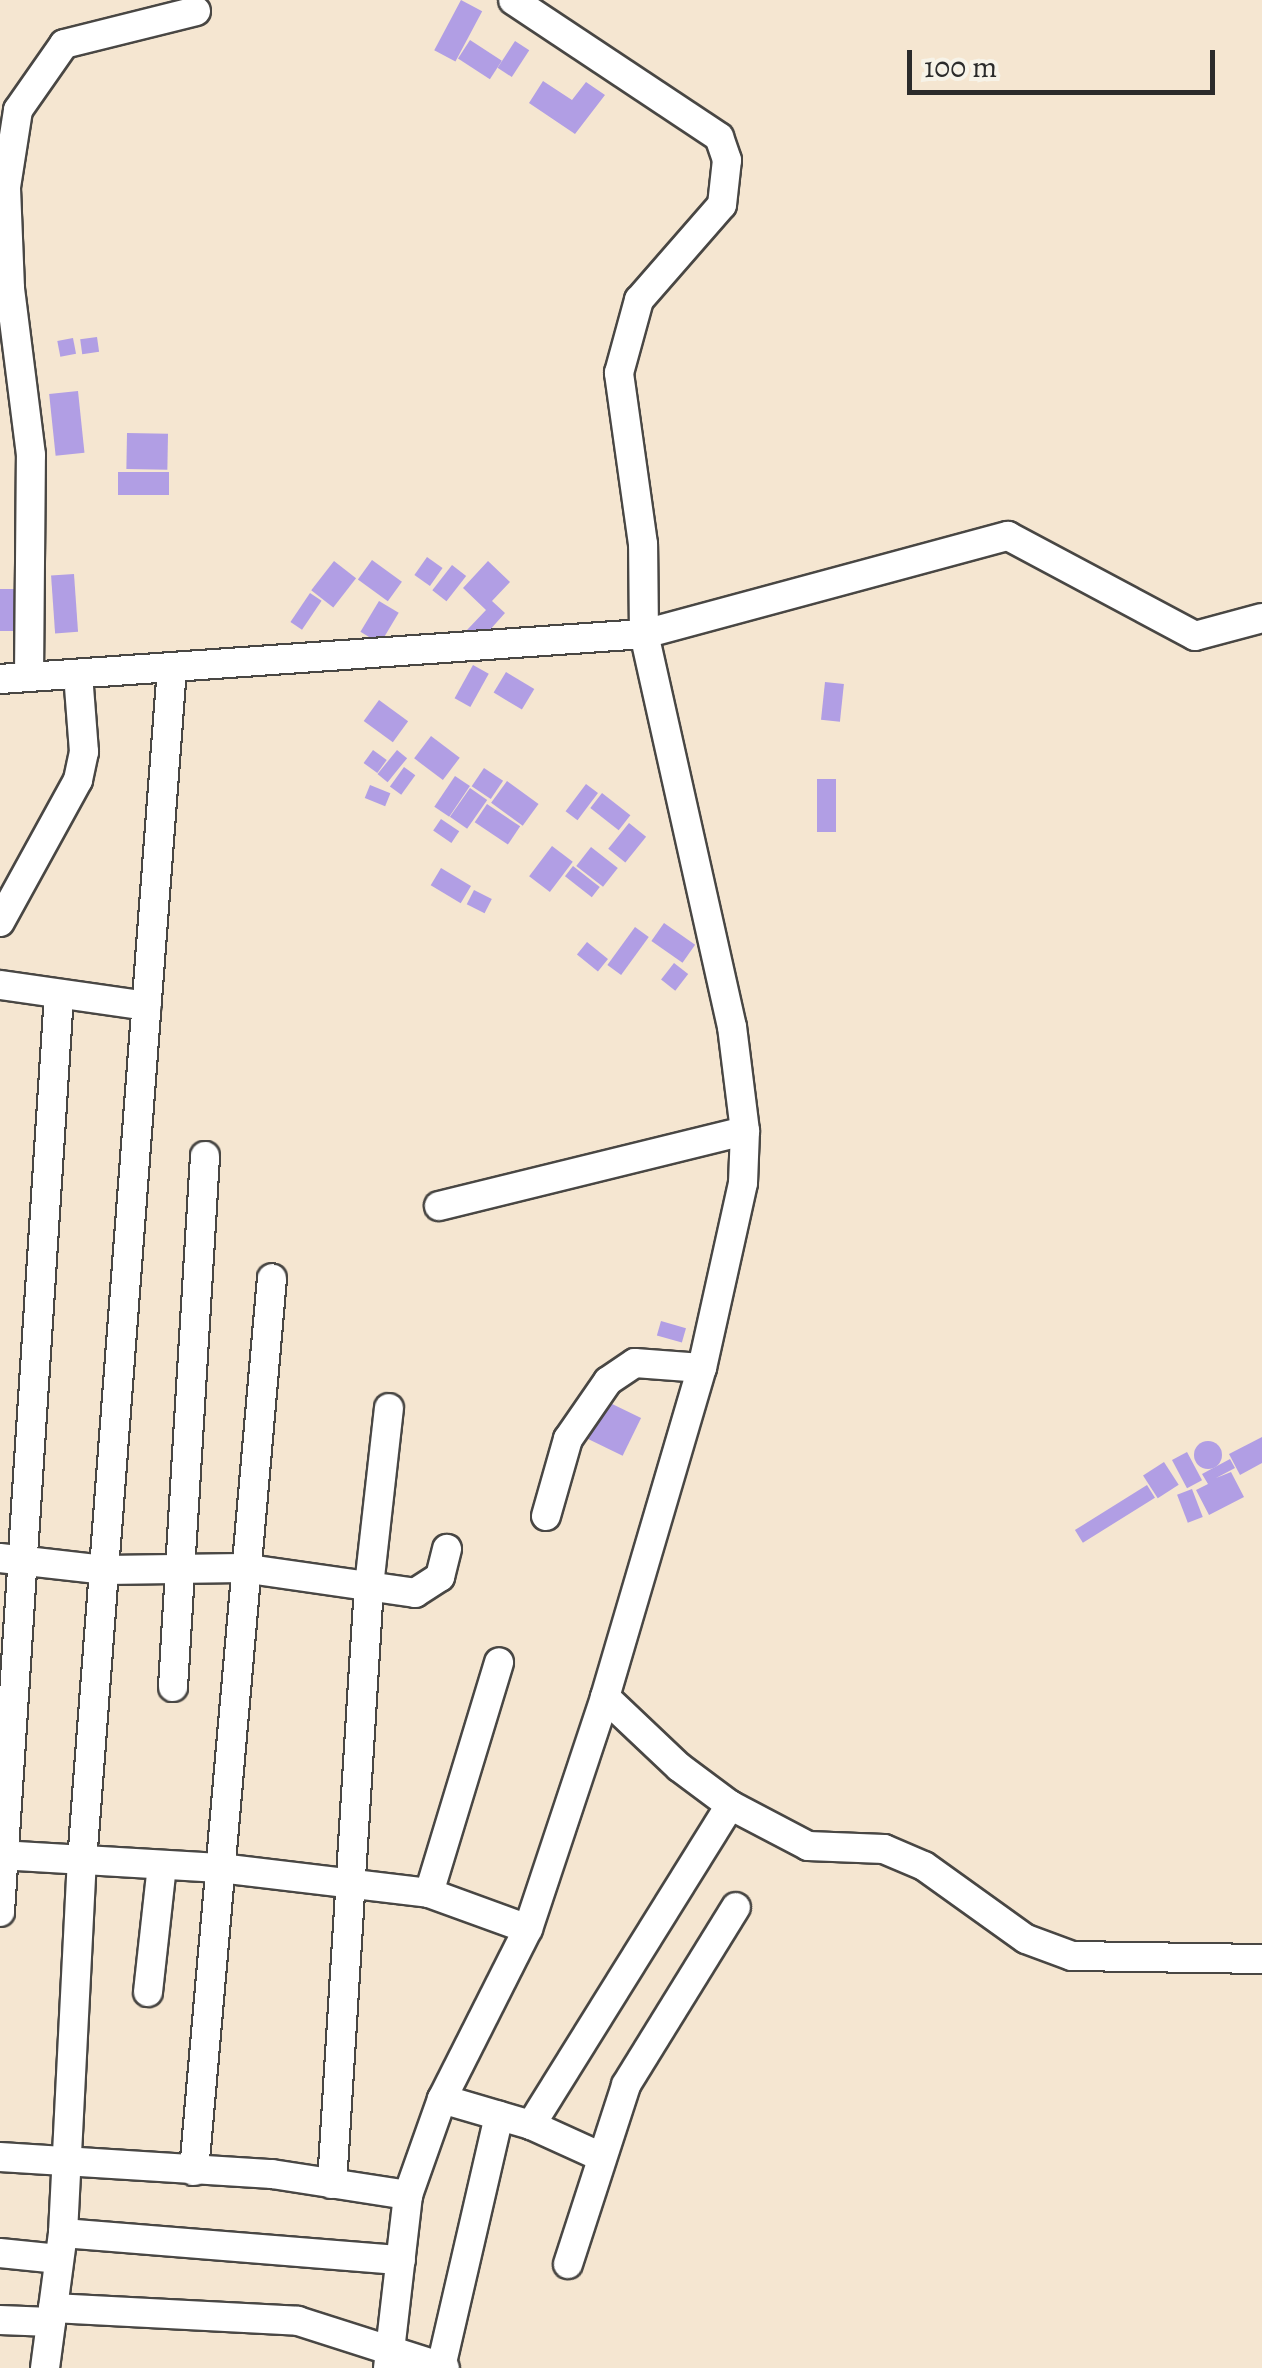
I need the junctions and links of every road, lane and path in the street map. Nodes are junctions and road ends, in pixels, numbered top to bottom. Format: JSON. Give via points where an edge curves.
{"nodes":[{"id":1,"x":513,"y":0,"type":"edge"},
{"id":2,"x":196,"y":11,"type":"dead end"},
{"id":3,"x":1262,"y":618,"type":"edge"},
{"id":4,"x":644,"y":634,"type":"junction"},
{"id":5,"x":172,"y":667,"type":"junction"},
{"id":6,"x":78,"y":674,"type":"junction"},
{"id":7,"x":29,"y":677,"type":"junction"},
{"id":8,"x":0,"y":679,"type":"edge"},
{"id":9,"x":0,"y":922,"type":"edge"},
{"id":10,"x":0,"y":986,"type":"edge"},
{"id":11,"x":60,"y":994,"type":"junction"},
{"id":12,"x":147,"y":1006,"type":"junction"},
{"id":13,"x":746,"y":1132,"type":"junction"},
{"id":14,"x":205,"y":1156,"type":"dead end"},
{"id":15,"x":439,"y":1206,"type":"dead end"},
{"id":16,"x":272,"y":1278,"type":"dead end"},
{"id":17,"x":702,"y":1368,"type":"junction"},
{"id":18,"x":389,"y":1408,"type":"dead end"},
{"id":19,"x":546,"y":1516,"type":"dead end"},
{"id":20,"x":448,"y":1549,"type":"dead end"},
{"id":21,"x":13,"y":1559,"type":"edge"},
{"id":22,"x":242,"y":1568,"type":"junction"},
{"id":23,"x":176,"y":1569,"type":"junction"},
{"id":24,"x":106,"y":1570,"type":"junction"},
{"id":25,"x":369,"y":1586,"type":"junction"},
{"id":26,"x":499,"y":1662,"type":"dead end"},
{"id":27,"x":173,"y":1686,"type":"dead end"},
{"id":28,"x":605,"y":1697,"type":"junction"},
{"id":29,"x":730,"y":1804,"type":"junction"},
{"id":30,"x":1,"y":1856,"type":"edge"},
{"id":31,"x":82,"y":1862,"type":"junction"},
{"id":32,"x":162,"y":1866,"type":"junction"},
{"id":33,"x":220,"y":1868,"type":"junction"},
{"id":34,"x":348,"y":1883,"type":"junction"},
{"id":35,"x":429,"y":1893,"type":"junction"},
{"id":36,"x":736,"y":1906,"type":"dead end"},
{"id":37,"x":0,"y":1912,"type":"edge"},
{"id":38,"x":528,"y":1929,"type":"junction"},
{"id":39,"x":1262,"y":1960,"type":"edge"},
{"id":40,"x":148,"y":1992,"type":"dead end"},
{"id":41,"x":442,"y":2099,"type":"junction"},
{"id":42,"x":500,"y":2116,"type":"junction"},
{"id":43,"x":531,"y":2126,"type":"junction"},
{"id":44,"x":599,"y":2156,"type":"junction"},
{"id":45,"x":0,"y":2157,"type":"edge"},
{"id":46,"x":67,"y":2162,"type":"junction"},
{"id":47,"x":194,"y":2170,"type":"junction"},
{"id":48,"x":332,"y":2184,"type":"junction"},
{"id":49,"x":408,"y":2195,"type":"junction"},
{"id":50,"x":61,"y":2246,"type":"junction"},
{"id":51,"x":0,"y":2253,"type":"edge"},
{"id":52,"x":401,"y":2260,"type":"junction"},
{"id":53,"x":568,"y":2264,"type":"dead end"},
{"id":54,"x":52,"y":2315,"type":"junction"},
{"id":55,"x":0,"y":2320,"type":"edge"},
{"id":56,"x":390,"y":2360,"type":"edge"},
{"id":57,"x":46,"y":2368,"type":"edge"},
{"id":58,"x":443,"y":2368,"type":"edge"}],
"edges":[{"from":1,"to":4,"type":"street","via":[[720,136],[727,160],[722,204],[638,300],[620,373],[643,544]]},
{"from":2,"to":7,"type":"street","via":[[64,44],[18,110],[6,187],[10,288],[30,455]]},
{"from":3,"to":4,"type":"street","via":[[1195,636],[1008,536]]},
{"from":4,"to":5,"type":"street"},
{"from":4,"to":13,"type":"street","via":[[732,1027]]},
{"from":5,"to":6,"type":"street"},
{"from":5,"to":12,"type":"street"},
{"from":6,"to":7,"type":"street"},
{"from":6,"to":9,"type":"street","via":[[84,752],[78,780]]},
{"from":7,"to":8,"type":"street"},
{"from":10,"to":11,"type":"street"},
{"from":11,"to":12,"type":"street"},
{"from":11,"to":21,"type":"street"},
{"from":12,"to":24,"type":"street"},
{"from":13,"to":15,"type":"street"},
{"from":13,"to":17,"type":"street","via":[[743,1184]]},
{"from":14,"to":23,"type":"street"},
{"from":16,"to":22,"type":"street"},
{"from":17,"to":19,"type":"street","via":[[635,1363],[608,1381],[568,1439]]},
{"from":17,"to":28,"type":"street"},
{"from":18,"to":25,"type":"street"},
{"from":20,"to":25,"type":"street","via":[[440,1577],[427,1588],[415,1593]]},
{"from":21,"to":24,"type":"street"},
{"from":21,"to":30,"type":"street"},
{"from":22,"to":23,"type":"street"},
{"from":22,"to":25,"type":"street"},
{"from":22,"to":33,"type":"street"},
{"from":23,"to":24,"type":"street"},
{"from":23,"to":27,"type":"street"},
{"from":24,"to":31,"type":"street"},
{"from":25,"to":34,"type":"street"},
{"from":26,"to":35,"type":"street"},
{"from":28,"to":29,"type":"street","via":[[679,1768]]},
{"from":28,"to":38,"type":"street"},
{"from":29,"to":39,"type":"street","via":[[808,1846],[884,1849],[924,1866],[1026,1939],[1072,1956]]},
{"from":29,"to":43,"type":"street"},
{"from":30,"to":31,"type":"street"},
{"from":30,"to":37,"type":"street"},
{"from":31,"to":32,"type":"street"},
{"from":31,"to":46,"type":"street"},
{"from":32,"to":33,"type":"street"},
{"from":32,"to":40,"type":"street"},
{"from":33,"to":34,"type":"street"},
{"from":33,"to":47,"type":"street"},
{"from":34,"to":35,"type":"street"},
{"from":34,"to":48,"type":"street"},
{"from":35,"to":38,"type":"street"},
{"from":36,"to":44,"type":"street","via":[[626,2085]]},
{"from":38,"to":41,"type":"street"},
{"from":41,"to":42,"type":"street"},
{"from":41,"to":49,"type":"street"},
{"from":42,"to":43,"type":"street"},
{"from":42,"to":58,"type":"street"},
{"from":43,"to":44,"type":"street"},
{"from":44,"to":53,"type":"street"},
{"from":45,"to":46,"type":"street"},
{"from":46,"to":47,"type":"street"},
{"from":46,"to":50,"type":"street"},
{"from":47,"to":48,"type":"street"},
{"from":48,"to":49,"type":"street"},
{"from":49,"to":52,"type":"street"},
{"from":50,"to":51,"type":"street"},
{"from":50,"to":52,"type":"street"},
{"from":50,"to":54,"type":"street"},
{"from":52,"to":56,"type":"street"},
{"from":54,"to":55,"type":"street"},
{"from":54,"to":56,"type":"street","via":[[298,2321]]},
{"from":54,"to":57,"type":"street"},
{"from":56,"to":58,"type":"street"}]}
